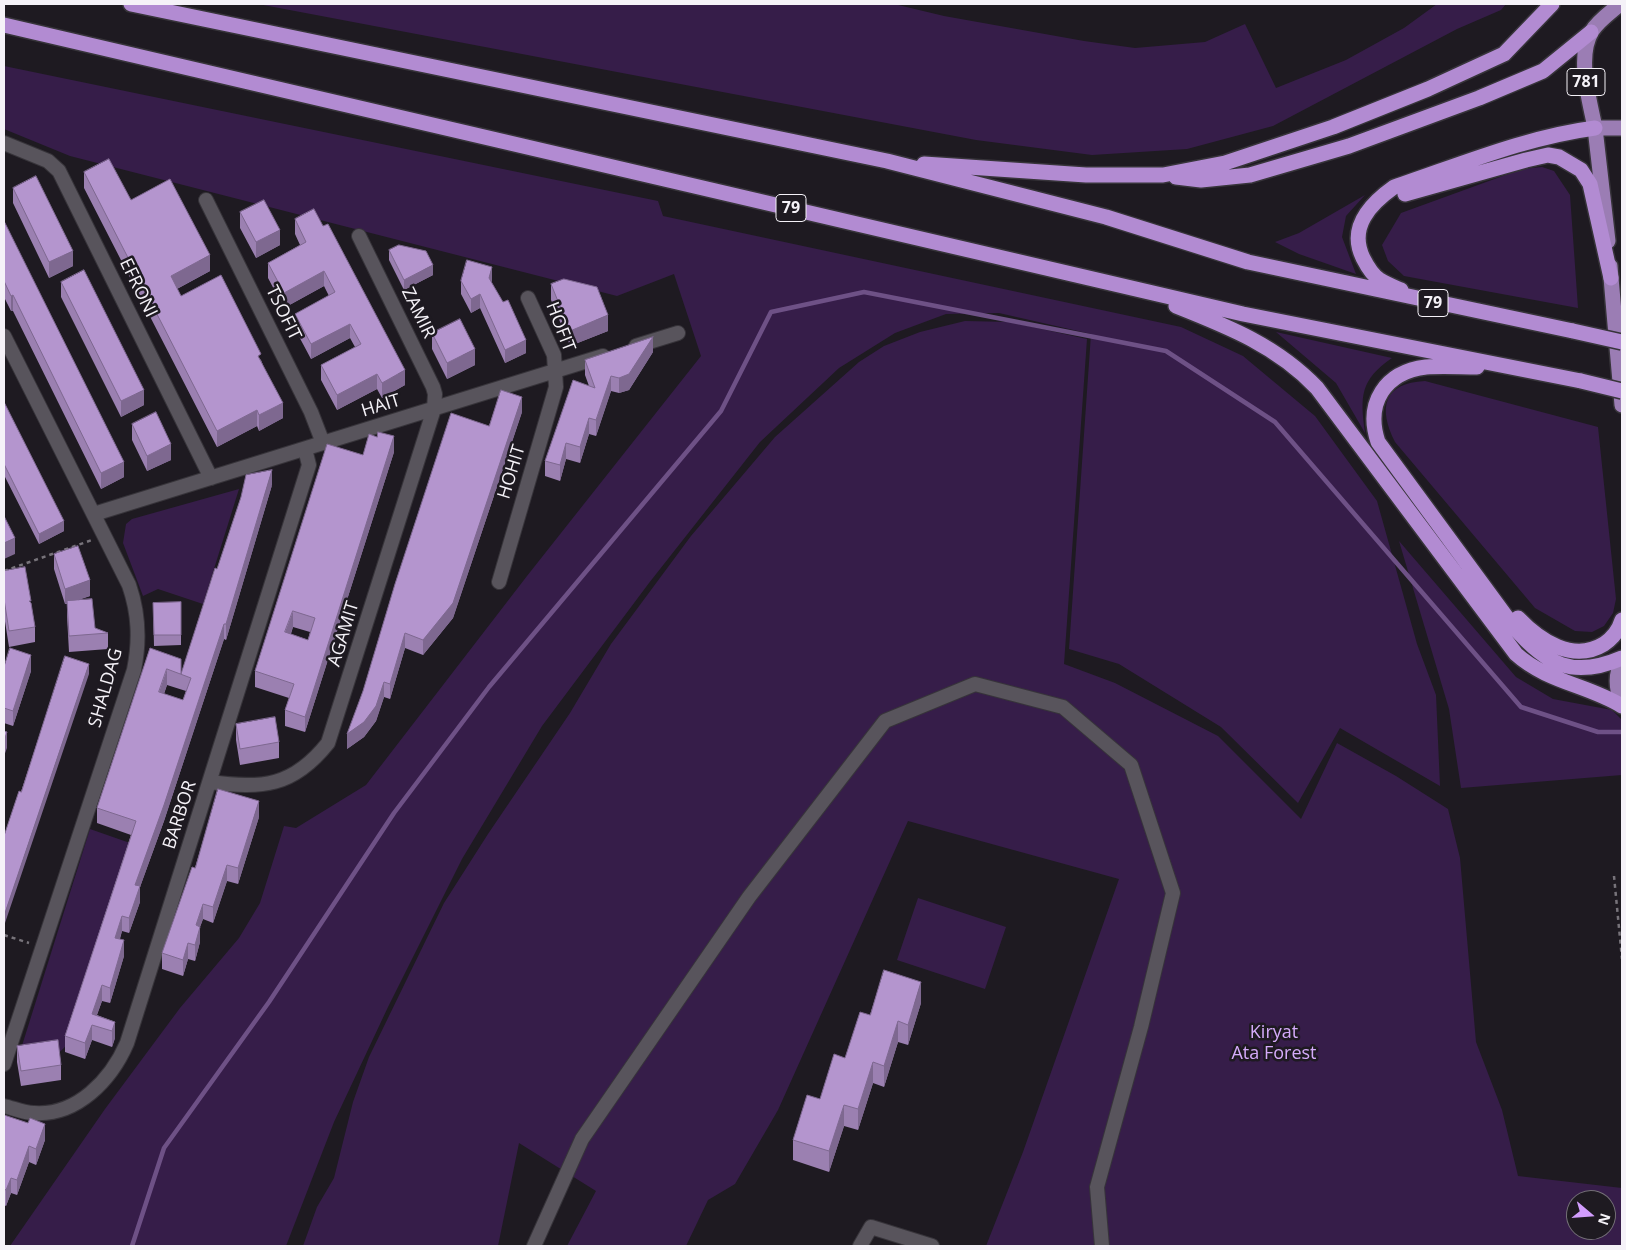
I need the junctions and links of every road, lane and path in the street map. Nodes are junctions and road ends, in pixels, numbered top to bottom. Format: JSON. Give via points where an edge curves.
{"nodes":[{"id":1,"x":131,"y":4,"type":"edge"},
{"id":2,"x":1552,"y":4,"type":"edge"},
{"id":3,"x":1620,"y":4,"type":"edge"},
{"id":4,"x":4,"y":25,"type":"edge"},
{"id":5,"x":1592,"y":32,"type":"junction"},
{"id":6,"x":1595,"y":128,"type":"junction"},
{"id":7,"x":1622,"y":128,"type":"edge"},
{"id":8,"x":4,"y":143,"type":"edge"},
{"id":9,"x":888,"y":161,"type":"junction"},
{"id":10,"x":1163,"y":175,"type":"junction"},
{"id":11,"x":206,"y":200,"type":"dead end"},
{"id":12,"x":1361,"y":220,"type":"junction"},
{"id":13,"x":359,"y":236,"type":"dead end"},
{"id":14,"x":1611,"y":278,"type":"junction"},
{"id":15,"x":1121,"y":285,"type":"junction"},
{"id":16,"x":528,"y":298,"type":"dead end"},
{"id":17,"x":1455,"y":308,"type":"junction"},
{"id":18,"x":678,"y":333,"type":"dead end"},
{"id":19,"x":4,"y":336,"type":"edge"},
{"id":20,"x":1622,"y":342,"type":"edge"},
{"id":21,"x":1512,"y":367,"type":"junction"},
{"id":22,"x":556,"y":371,"type":"junction"},
{"id":23,"x":1622,"y":391,"type":"edge"},
{"id":24,"x":1622,"y":405,"type":"edge"},
{"id":25,"x":434,"y":409,"type":"junction"},
{"id":26,"x":323,"y":443,"type":"junction"},
{"id":27,"x":305,"y":449,"type":"junction"},
{"id":28,"x":211,"y":478,"type":"junction"},
{"id":29,"x":94,"y":514,"type":"junction"},
{"id":30,"x":105,"y":536,"type":"junction"},
{"id":31,"x":1469,"y":567,"type":"junction"},
{"id":32,"x":4,"y":571,"type":"edge"},
{"id":33,"x":498,"y":582,"type":"dead end"},
{"id":34,"x":1622,"y":620,"type":"edge"},
{"id":35,"x":1622,"y":658,"type":"edge"},
{"id":36,"x":1622,"y":664,"type":"edge"},
{"id":37,"x":1622,"y":705,"type":"edge"},
{"id":38,"x":210,"y":782,"type":"junction"},
{"id":39,"x":1614,"y":876,"type":"dead end"},
{"id":40,"x":4,"y":935,"type":"edge"},
{"id":41,"x":42,"y":947,"type":"junction"},
{"id":42,"x":1622,"y":959,"type":"edge"},
{"id":43,"x":4,"y":1064,"type":"edge"},
{"id":44,"x":4,"y":1106,"type":"edge"},
{"id":45,"x":534,"y":1246,"type":"edge"},
{"id":46,"x":860,"y":1246,"type":"edge"},
{"id":47,"x":932,"y":1246,"type":"edge"},
{"id":48,"x":1102,"y":1246,"type":"edge"}],
"edges":[{"from":1,"to":9,"type":"highway","number":"79"},
{"from":2,"to":10,"type":"highway","via":[[1504,54],[1428,89],[1333,127],[1225,163]]},
{"from":3,"to":5,"type":"main road"},
{"from":4,"to":15,"type":"highway","number":"79"},
{"from":5,"to":6,"type":"main road","number":"781","via":[[1586,50],[1585,71]]},
{"from":5,"to":10,"type":"highway","via":[[1543,71],[1349,146],[1250,175],[1200,180]]},
{"from":6,"to":7,"type":"main road"},
{"from":6,"to":12,"type":"highway","via":[[1521,144],[1394,187],[1377,199]]},
{"from":6,"to":14,"type":"main road","number":"781"},
{"from":8,"to":28,"type":"street","name":"EFRONI","via":[[48,161],[59,170]]},
{"from":9,"to":10,"type":"highway","via":[[1086,175]]},
{"from":9,"to":17,"type":"highway","number":"79","via":[[1106,218],[1222,255]]},
{"from":11,"to":26,"type":"street","name":"TSOFIT"},
{"from":12,"to":14,"type":"highway","via":[[1380,204],[1397,196],[1526,160],[1559,156],[1580,170],[1590,184]]},
{"from":12,"to":17,"type":"highway","via":[[1358,245],[1368,268],[1378,280]]},
{"from":13,"to":25,"type":"street","name":"ZAMIR","via":[[433,387]]},
{"from":14,"to":24,"type":"main road","number":"781"},
{"from":15,"to":21,"type":"highway","number":"79","via":[[1243,314]]},
{"from":15,"to":37,"type":"highway","via":[[1246,335],[1302,373],[1317,388],[1516,654],[1551,677],[1594,691]]},
{"from":16,"to":22,"type":"street","name":"HOFIT","via":[[550,345]]},
{"from":17,"to":20,"type":"highway","number":"79","bridge":true},
{"from":18,"to":22,"type":"street","name":"HAIT"},
{"from":19,"to":29,"type":"street","name":"SHALDAG"},
{"from":21,"to":23,"type":"highway","number":"79","bridge":true},
{"from":21,"to":31,"type":"highway","via":[[1411,371],[1391,380],[1378,397],[1375,407],[1374,430],[1384,453]]},
{"from":22,"to":25,"type":"street","name":"HAIT"},
{"from":22,"to":33,"type":"street","name":"HOHIT","via":[[555,395]]},
{"from":25,"to":26,"type":"street","name":"HAIT"},
{"from":25,"to":38,"type":"street","name":"AGAMIT","via":[[328,743],[303,769],[273,784],[242,786]]},
{"from":26,"to":27,"type":"street","name":"HAIT"},
{"from":27,"to":28,"type":"street","name":"HAIT"},
{"from":27,"to":38,"type":"street","name":"BARBOR","via":[[309,465]]},
{"from":28,"to":29,"type":"street","name":"HAIT"},
{"from":29,"to":30,"type":"street","name":"SHALDAG"},
{"from":30,"to":32,"type":"path"},
{"from":30,"to":41,"type":"street","name":"SHALDAG","via":[[135,603],[138,653]]},
{"from":31,"to":34,"type":"highway","via":[[1536,635],[1568,650],[1598,647],[1616,634]]},
{"from":31,"to":35,"type":"highway","via":[[1513,626],[1543,656],[1556,663],[1584,669]]},
{"from":36,"to":37,"type":"main road","via":[[1617,680]]},
{"from":38,"to":44,"type":"street","name":"BARBOR","via":[[119,1063],[109,1077],[86,1096],[62,1109],[32,1113]]},
{"from":39,"to":42,"type":"path"},
{"from":40,"to":41,"type":"path"},
{"from":41,"to":43,"type":"street","name":"SHALDAG"},
{"from":45,"to":48,"type":"street","via":[[582,1139],[750,896],[885,721],[975,684],[1063,707],[1131,765],[1174,893],[1097,1187]]},
{"from":46,"to":47,"type":"street","via":[[871,1227]]}]}
